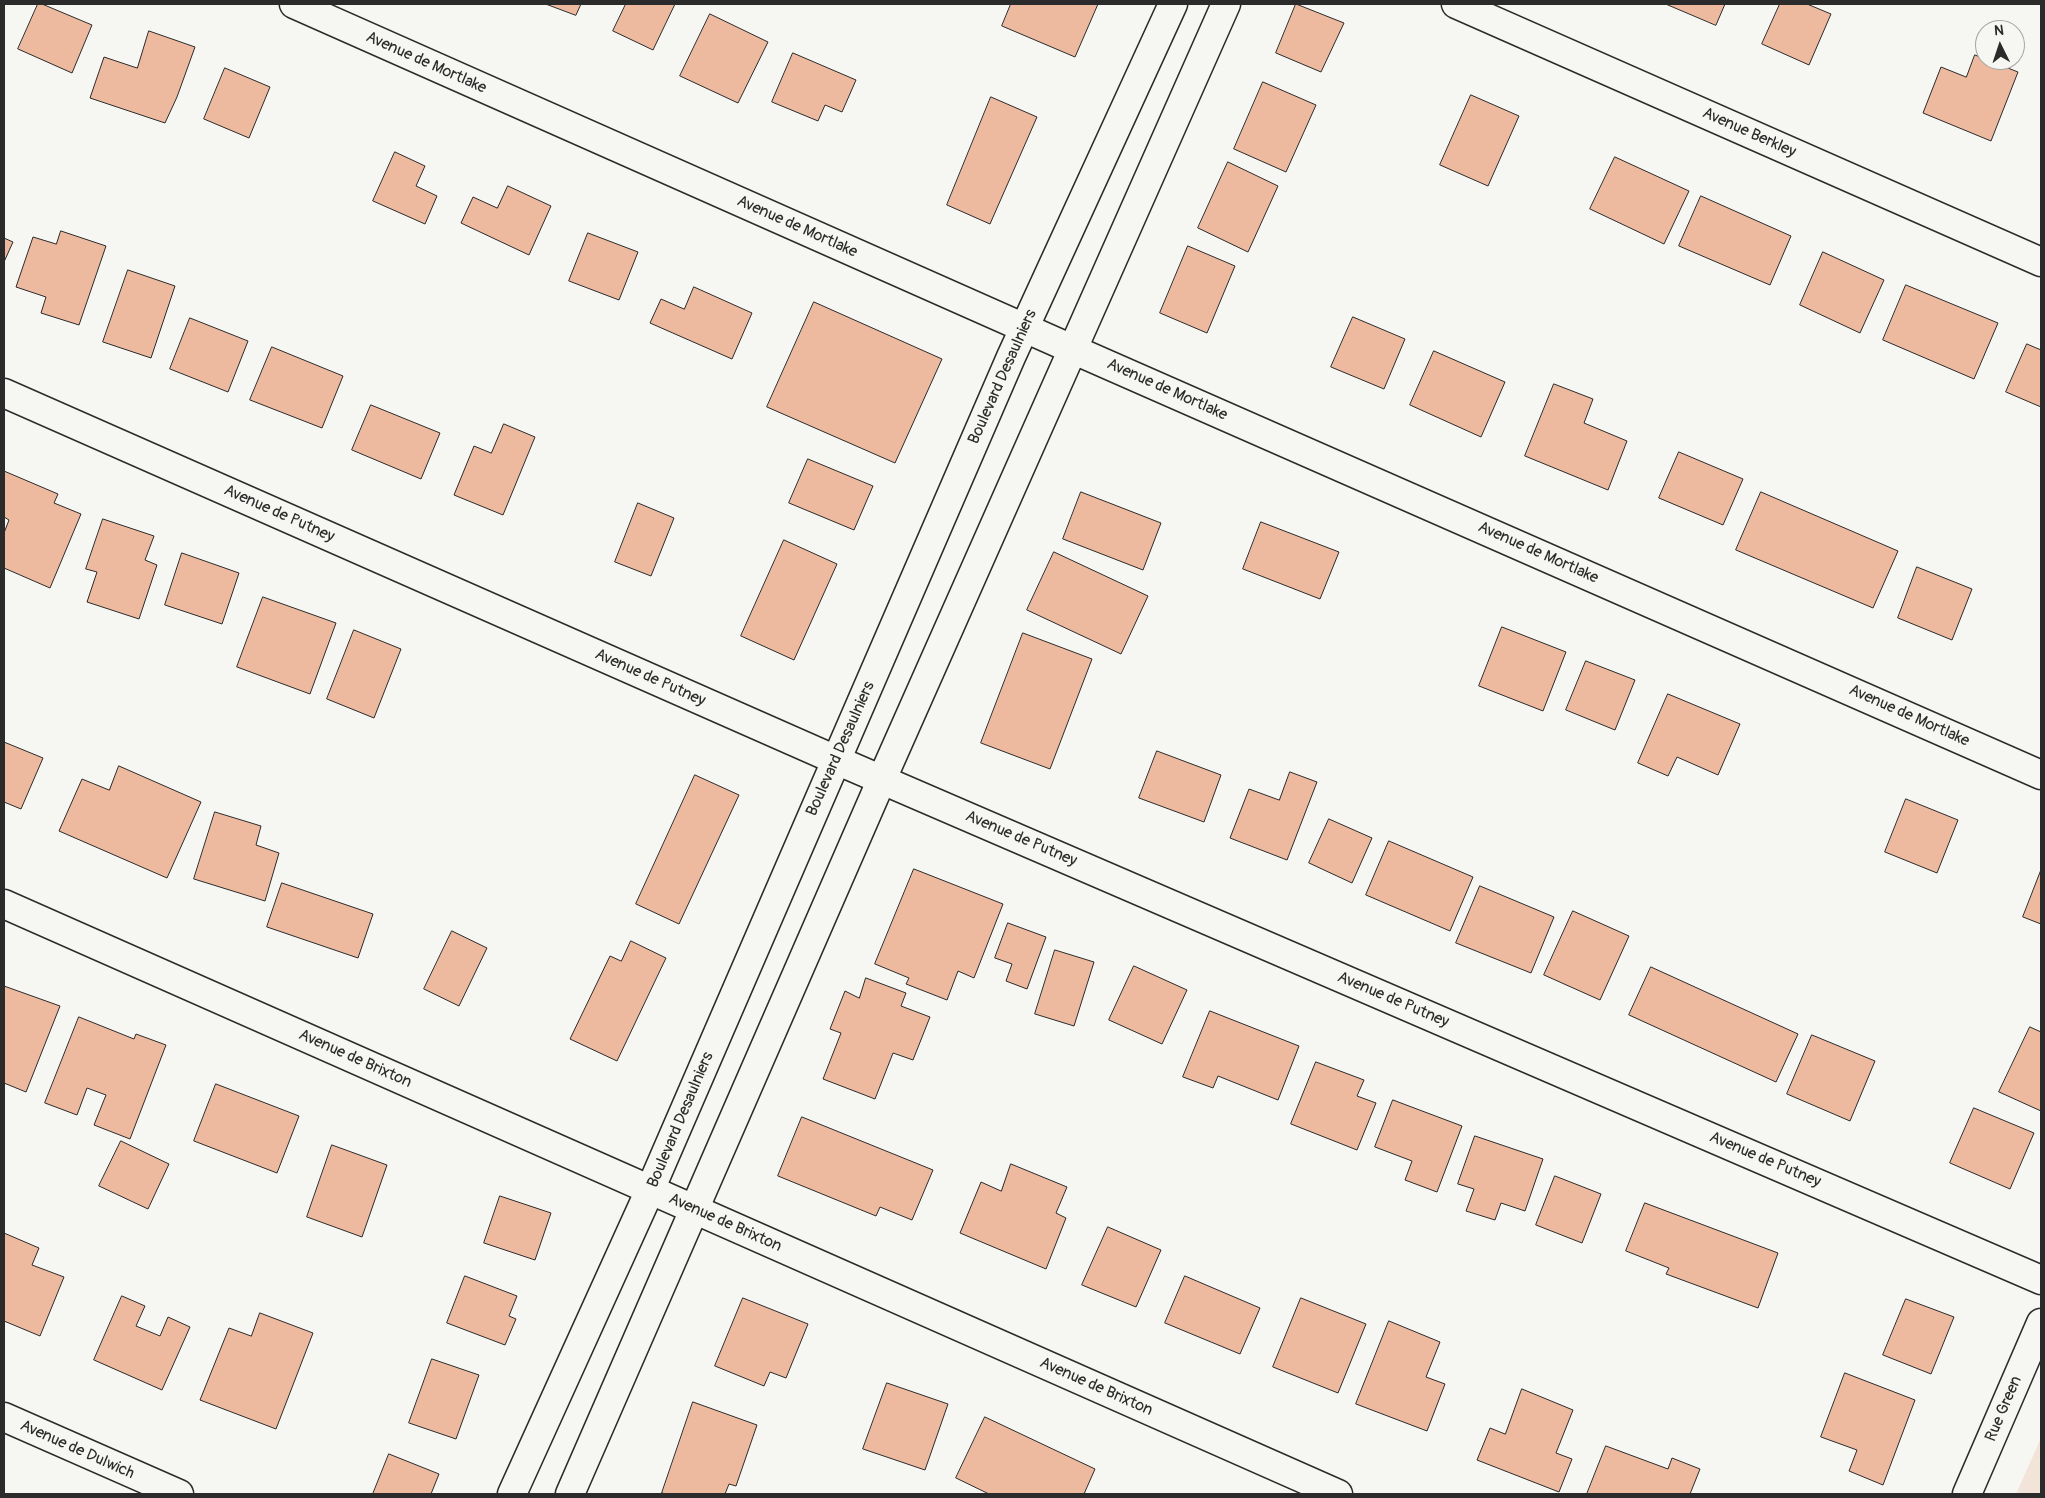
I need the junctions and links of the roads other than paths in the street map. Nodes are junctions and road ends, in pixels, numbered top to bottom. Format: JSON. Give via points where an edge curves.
{"nodes":[{"id":1,"x":294,"y":4,"type":"edge"},
{"id":2,"x":1172,"y":4,"type":"edge"},
{"id":3,"x":1226,"y":4,"type":"edge"},
{"id":4,"x":1456,"y":4,"type":"edge"},
{"id":5,"x":2041,"y":262,"type":"edge"},
{"id":6,"x":1025,"y":328,"type":"junction"},
{"id":7,"x":1072,"y":349,"type":"junction"},
{"id":8,"x":4,"y":393,"type":"edge"},
{"id":9,"x":836,"y":760,"type":"junction"},
{"id":10,"x":2041,"y":775,"type":"edge"},
{"id":11,"x":882,"y":779,"type":"junction"},
{"id":12,"x":4,"y":904,"type":"edge"},
{"id":13,"x":650,"y":1190,"type":"junction"},
{"id":14,"x":694,"y":1210,"type":"junction"},
{"id":15,"x":2041,"y":1280,"type":"edge"},
{"id":16,"x":2041,"y":1323,"type":"edge"},
{"id":17,"x":4,"y":1417,"type":"edge"},
{"id":18,"x":178,"y":1494,"type":"edge"},
{"id":19,"x":512,"y":1494,"type":"edge"},
{"id":20,"x":570,"y":1494,"type":"edge"},
{"id":21,"x":1338,"y":1494,"type":"edge"},
{"id":22,"x":1967,"y":1494,"type":"edge"}],
"edges":[{"from":1,"to":6,"type":"street","name":"Avenue de Mortlake"},
{"from":2,"to":6,"type":"street","name":"Boulevard Desaulniers"},
{"from":3,"to":7,"type":"street"},
{"from":4,"to":5,"type":"street","name":"Avenue Berkley"},
{"from":6,"to":7,"type":"street","name":"Avenue de Mortlake"},
{"from":6,"to":9,"type":"street","name":"Boulevard Desaulniers"},
{"from":7,"to":10,"type":"street","name":"Avenue de Mortlake"},
{"from":7,"to":11,"type":"street"},
{"from":8,"to":9,"type":"street","name":"Avenue de Putney"},
{"from":9,"to":11,"type":"street","name":"Avenue de Putney"},
{"from":9,"to":13,"type":"street","name":"Boulevard Desaulniers"},
{"from":11,"to":14,"type":"street"},
{"from":11,"to":15,"type":"street","name":"Avenue de Putney"},
{"from":12,"to":13,"type":"street","name":"Avenue de Brixton"},
{"from":13,"to":14,"type":"street","name":"Avenue de Brixton"},
{"from":13,"to":19,"type":"street","name":"Boulevard Desaulniers"},
{"from":14,"to":20,"type":"street"},
{"from":14,"to":21,"type":"street","name":"Avenue de Brixton"},
{"from":16,"to":22,"type":"street","name":"Rue Green"},
{"from":17,"to":18,"type":"street","name":"Avenue de Dulwich"}]}
